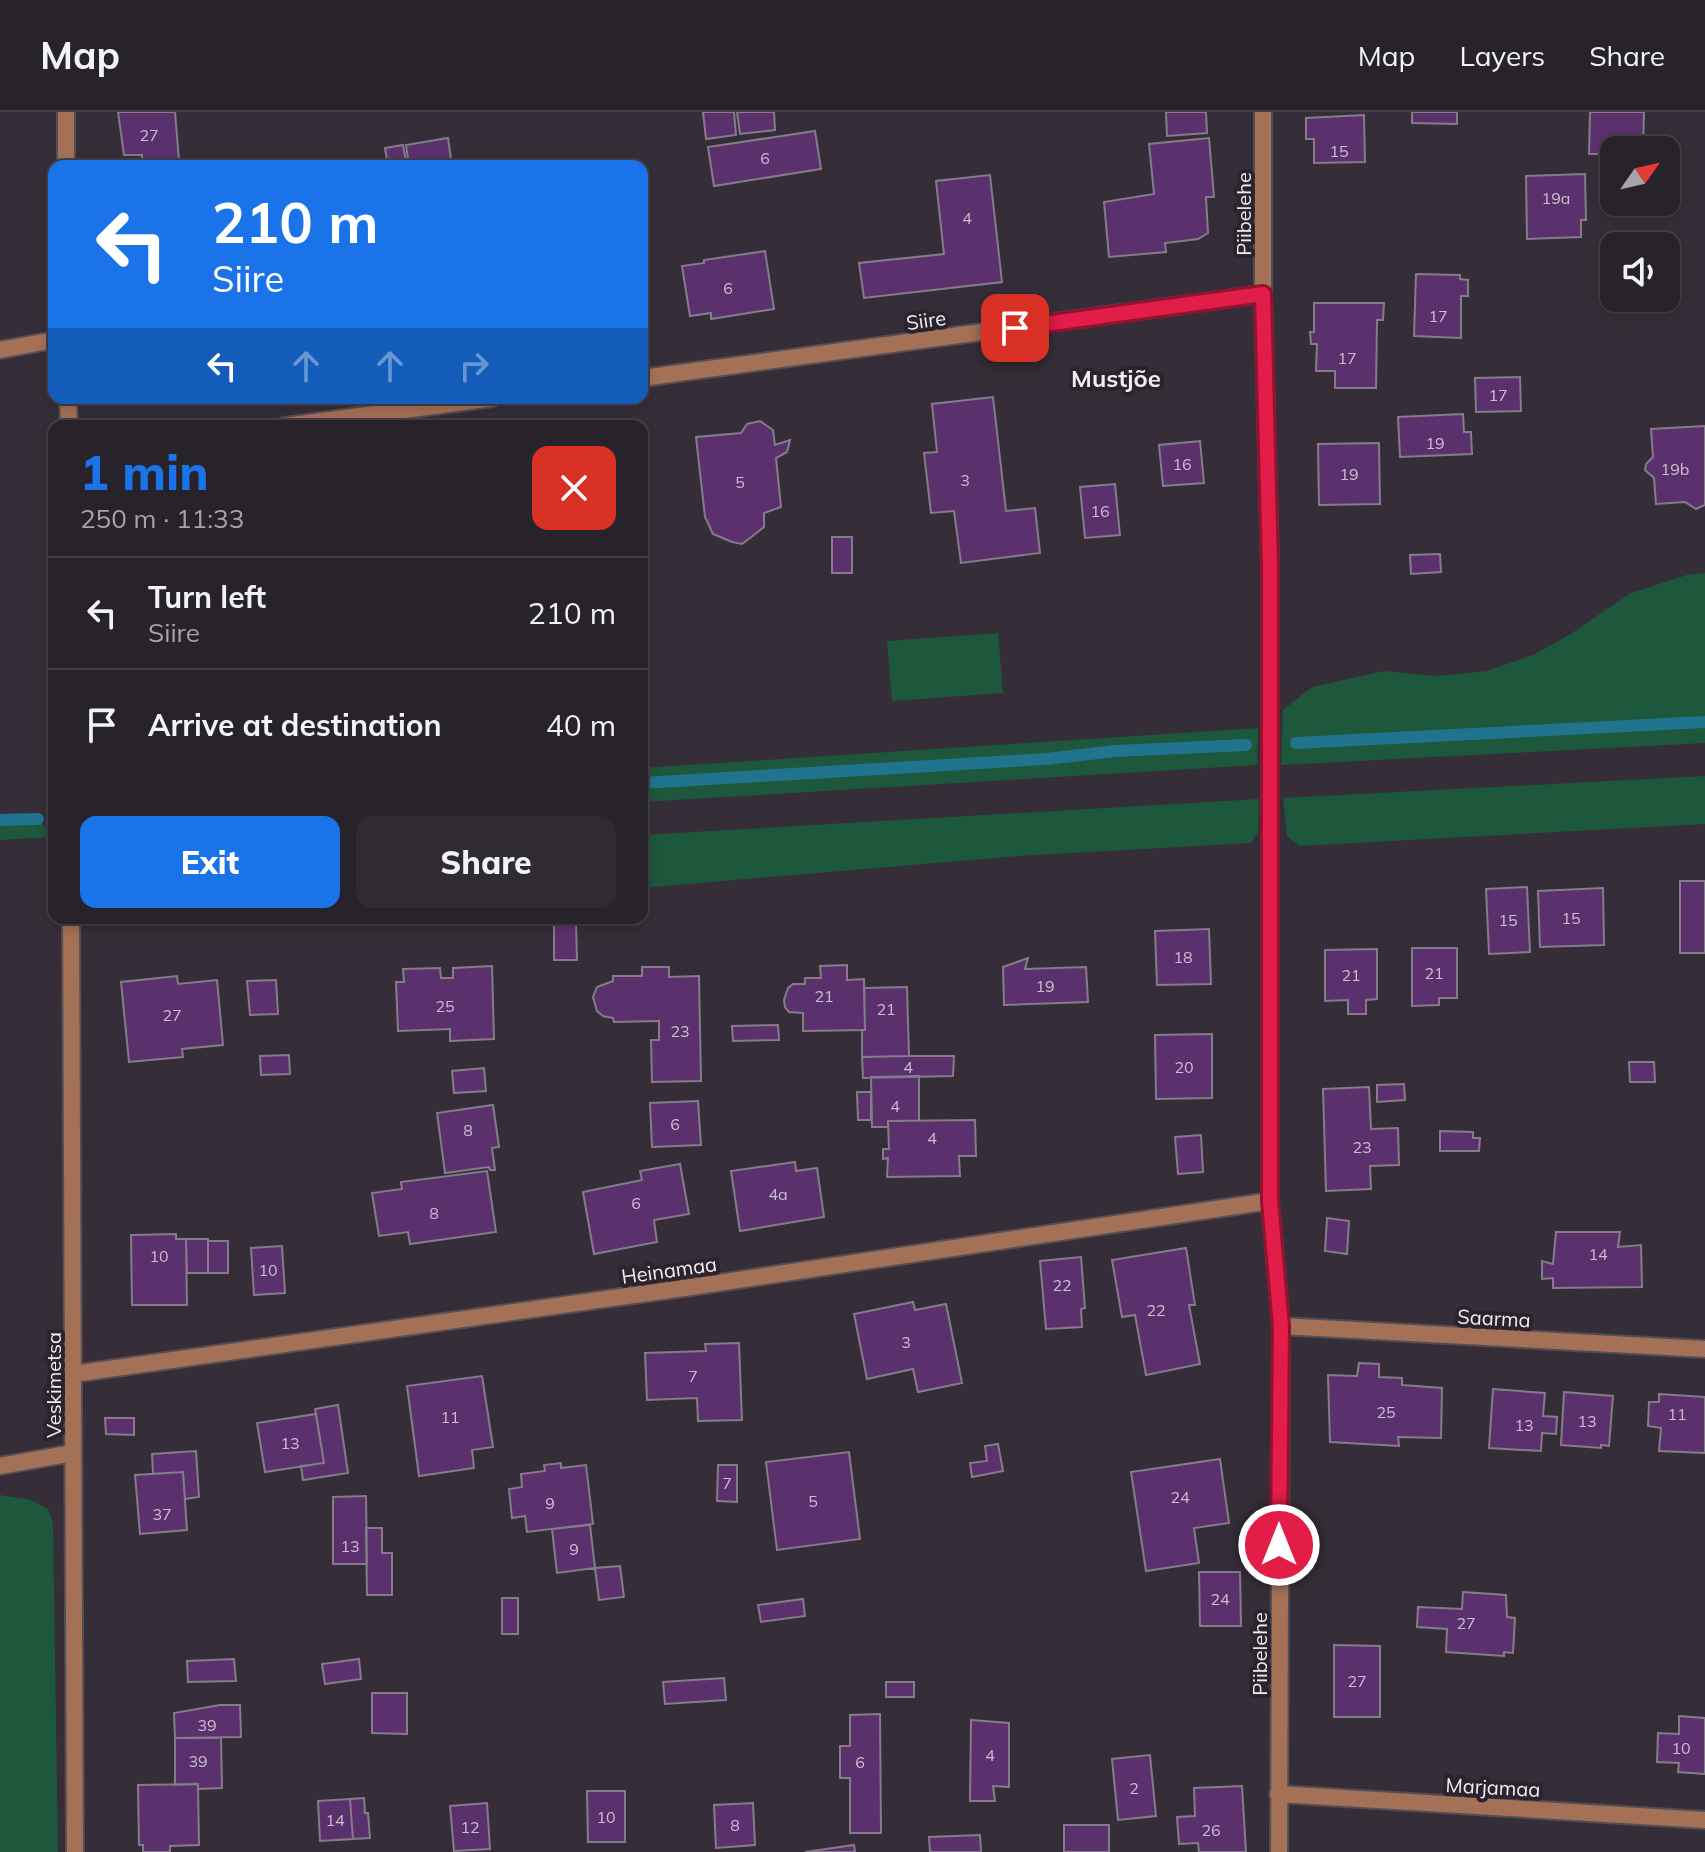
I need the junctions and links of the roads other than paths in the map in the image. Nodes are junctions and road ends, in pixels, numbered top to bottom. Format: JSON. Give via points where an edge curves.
{"nodes":[{"id":1,"x":66,"y":112,"type":"edge"},
{"id":2,"x":1263,"y":112,"type":"edge"},
{"id":3,"x":66,"y":160,"type":"edge"},
{"id":4,"x":1263,"y":294,"type":"junction"},
{"id":5,"x":48,"y":341,"type":"edge"},
{"id":6,"x":0,"y":350,"type":"edge"},
{"id":7,"x":648,"y":377,"type":"edge"},
{"id":8,"x":448,"y":404,"type":"edge"},
{"id":9,"x":330,"y":420,"type":"edge"},
{"id":10,"x":71,"y":924,"type":"edge"},
{"id":11,"x":1270,"y":1201,"type":"junction"},
{"id":12,"x":1281,"y":1326,"type":"junction"},
{"id":13,"x":1705,"y":1349,"type":"edge"},
{"id":14,"x":73,"y":1374,"type":"junction"},
{"id":15,"x":73,"y":1453,"type":"junction"},
{"id":16,"x":0,"y":1466,"type":"edge"},
{"id":17,"x":1278,"y":1794,"type":"junction"},
{"id":18,"x":1705,"y":1820,"type":"edge"},
{"id":19,"x":75,"y":1852,"type":"edge"},
{"id":20,"x":1279,"y":1852,"type":"edge"}],
"edges":[{"from":1,"to":3,"type":"street"},
{"from":2,"to":4,"type":"street","name":"Piibelehe"},
{"from":4,"to":7,"type":"street","name":"Siire"},
{"from":4,"to":11,"type":"street","name":"Piibelehe","via":[[1270,567]]},
{"from":5,"to":6,"type":"street"},
{"from":8,"to":9,"type":"street"},
{"from":10,"to":14,"type":"street","name":"Veskimetsa"},
{"from":11,"to":12,"type":"street","name":"Piibelehe"},
{"from":11,"to":14,"type":"street","name":"Heinamaa"},
{"from":12,"to":13,"type":"street","name":"Saarma"},
{"from":12,"to":17,"type":"street","name":"Piibelehe"},
{"from":14,"to":15,"type":"street","name":"Veskimetsa"},
{"from":15,"to":16,"type":"street"},
{"from":15,"to":19,"type":"street","name":"Veskimetsa"},
{"from":17,"to":18,"type":"street","name":"Marjamaa"},
{"from":17,"to":20,"type":"street","name":"Piibelehe"}]}
